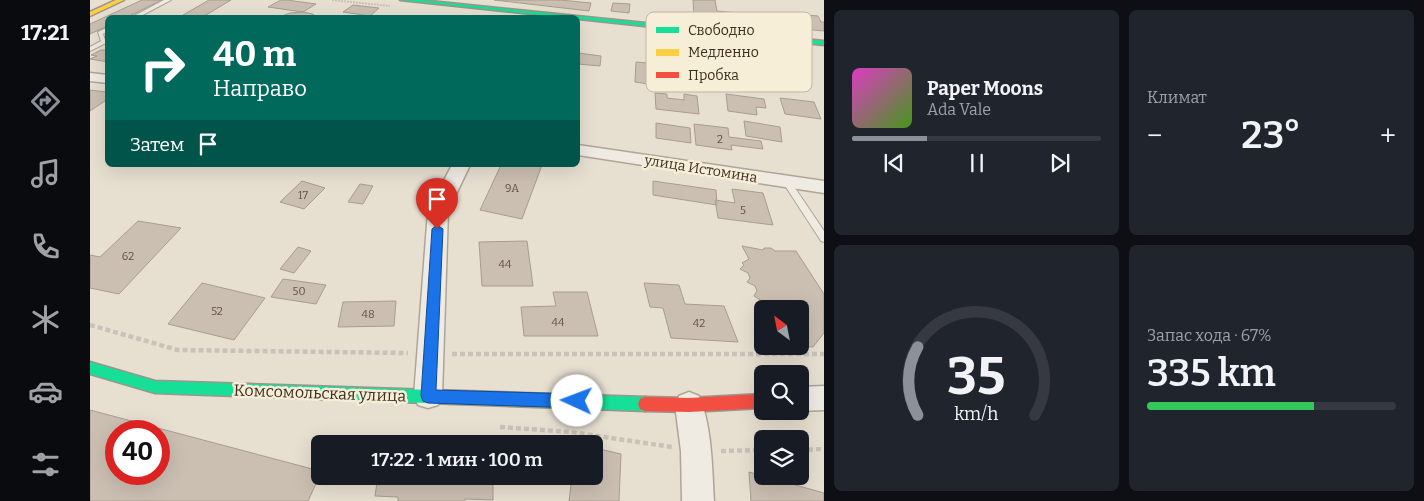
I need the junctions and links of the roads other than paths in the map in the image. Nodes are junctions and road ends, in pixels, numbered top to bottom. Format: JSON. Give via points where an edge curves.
{"nodes":[{"id":1,"x":120,"y":0,"type":"edge"},
{"id":2,"x":168,"y":0,"type":"edge"},
{"id":3,"x":403,"y":0,"type":"edge"},
{"id":4,"x":441,"y":2,"type":"edge"},
{"id":5,"x":90,"y":14,"type":"edge"},
{"id":6,"x":138,"y":15,"type":"edge"},
{"id":7,"x":552,"y":15,"type":"edge"},
{"id":8,"x":580,"y":18,"type":"edge"},
{"id":9,"x":646,"y":25,"type":"edge"},
{"id":10,"x":105,"y":30,"type":"edge"},
{"id":11,"x":90,"y":49,"type":"edge"},
{"id":12,"x":90,"y":77,"type":"edge"},
{"id":13,"x":105,"y":80,"type":"edge"},
{"id":14,"x":580,"y":150,"type":"edge"},
{"id":15,"x":460,"y":167,"type":"edge"},
{"id":16,"x":786,"y":182,"type":"junction"},
{"id":17,"x":824,"y":187,"type":"edge"},
{"id":18,"x":824,"y":239,"type":"edge"},
{"id":19,"x":90,"y":368,"type":"edge"},
{"id":20,"x":428,"y":396,"type":"junction"},
{"id":21,"x":824,"y":398,"type":"edge"},
{"id":22,"x":809,"y":399,"type":"edge"},
{"id":23,"x":754,"y":401,"type":"edge"},
{"id":24,"x":689,"y":405,"type":"junction"},
{"id":25,"x":698,"y":501,"type":"edge"}],
"edges":[{"from":1,"to":5,"type":"main road"},
{"from":2,"to":6,"type":"lane"},
{"from":3,"to":4,"type":"main road"},
{"from":4,"to":7,"type":"main road"},
{"from":8,"to":9,"type":"main road"},
{"from":10,"to":11,"type":"lane","via":[[100,33],[104,42]]},
{"from":12,"to":13,"type":"street"},
{"from":14,"to":16,"type":"street","name":"улица Истомина"},
{"from":15,"to":20,"type":"street","via":[[438,211]]},
{"from":16,"to":17,"type":"street","name":"улица Истомина"},
{"from":16,"to":18,"type":"lane"},
{"from":19,"to":20,"type":"main road","name":"Комсомольская улица","via":[[155,387]]},
{"from":20,"to":24,"type":"main road","name":"Комсомольская улица"},
{"from":21,"to":22,"type":"street"},
{"from":23,"to":24,"type":"main road","name":"Комсомольская улица"},
{"from":24,"to":25,"type":"street","via":[[696,451]]}]}
